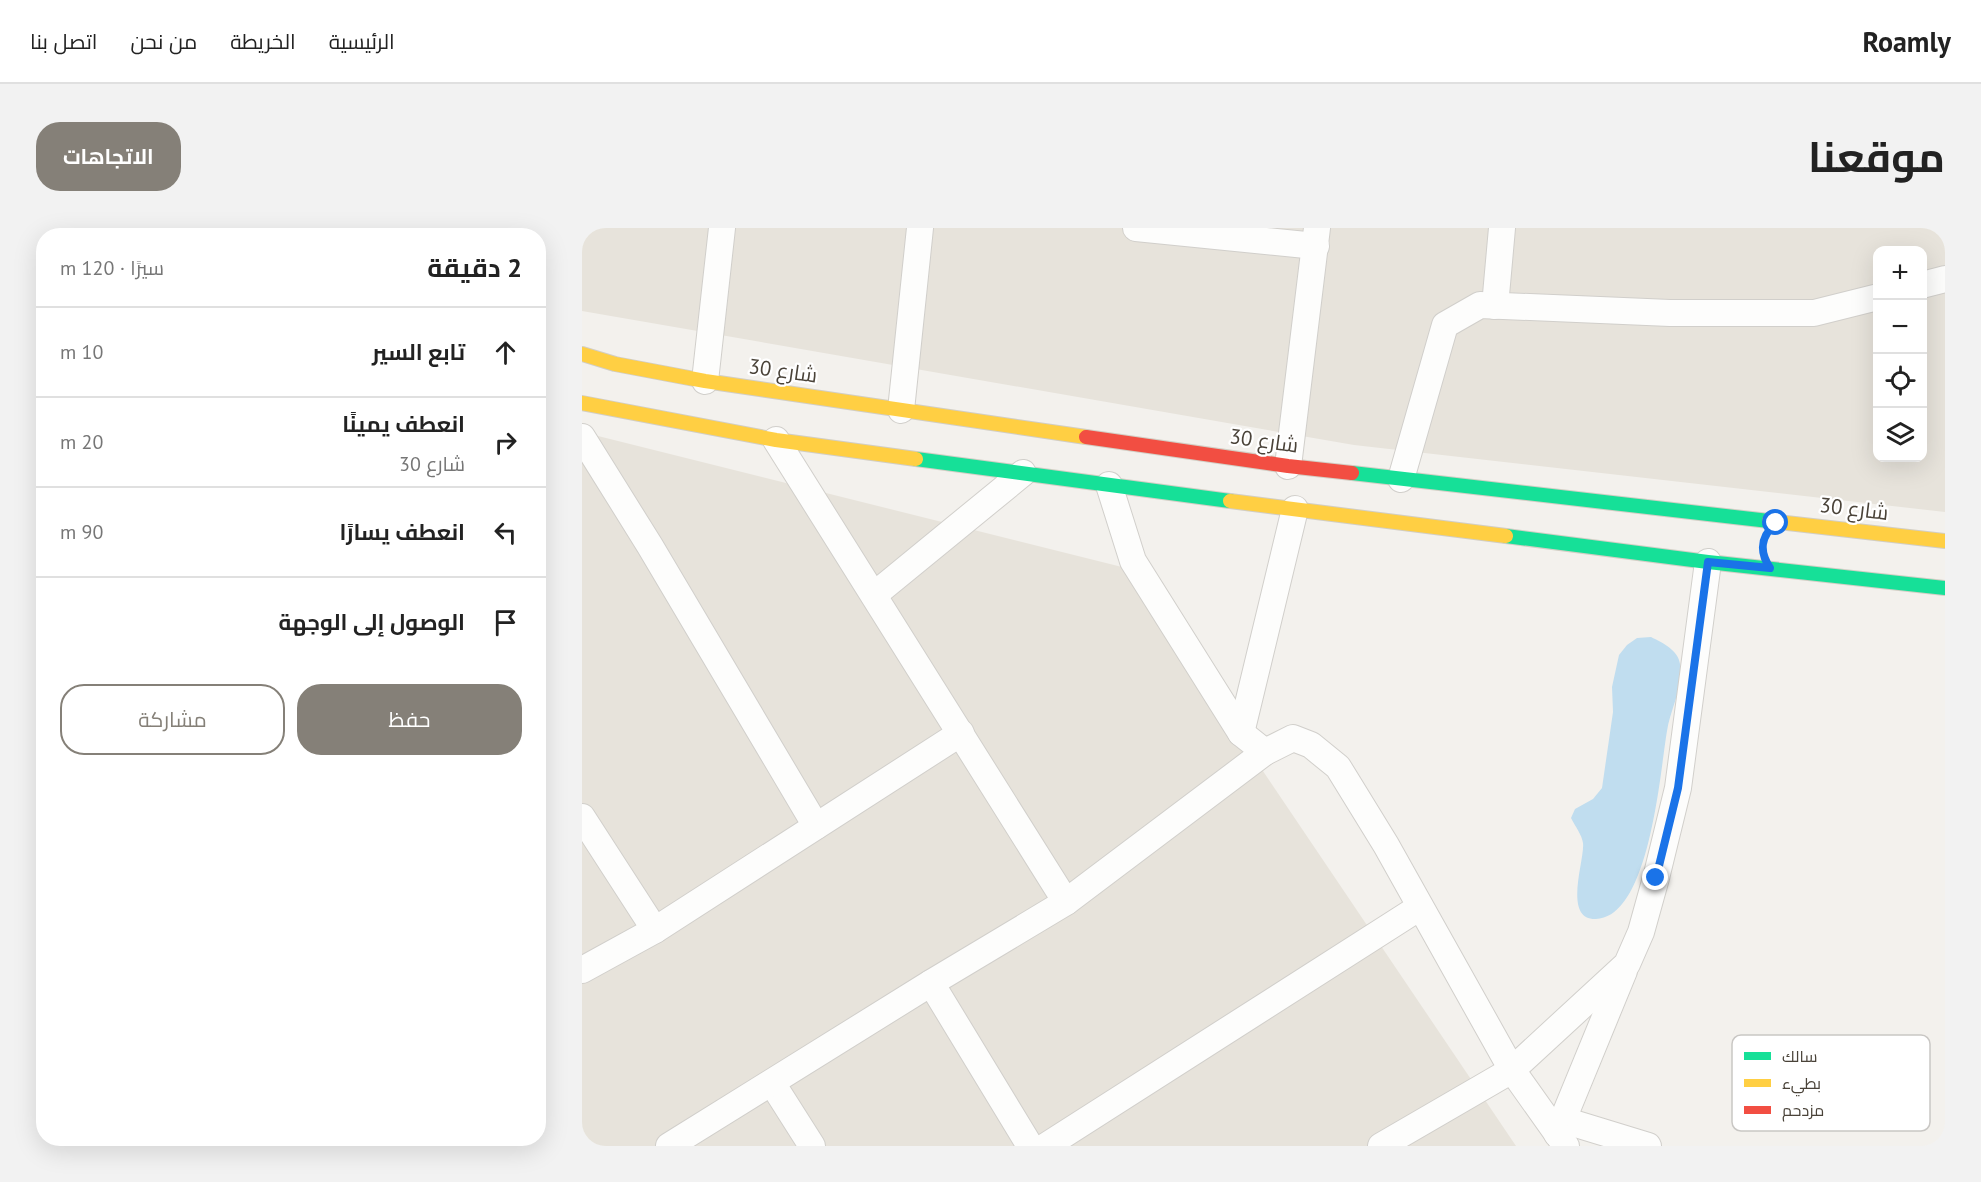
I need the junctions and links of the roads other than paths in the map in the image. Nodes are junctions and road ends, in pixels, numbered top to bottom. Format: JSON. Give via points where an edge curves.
{"nodes":[{"id":1,"x":722,"y":228,"type":"edge"},
{"id":2,"x":920,"y":228,"type":"edge"},
{"id":3,"x":1136,"y":228,"type":"edge"},
{"id":4,"x":1502,"y":228,"type":"edge"},
{"id":5,"x":1220,"y":232,"type":"edge"},
{"id":6,"x":1316,"y":237,"type":"edge"},
{"id":7,"x":1945,"y":279,"type":"edge"},
{"id":8,"x":1927,"y":284,"type":"edge"},
{"id":9,"x":1873,"y":298,"type":"edge"},
{"id":10,"x":1495,"y":306,"type":"junction"},
{"id":11,"x":582,"y":354,"type":"edge"},
{"id":12,"x":705,"y":381,"type":"junction"},
{"id":13,"x":585,"y":406,"type":"edge"},
{"id":14,"x":901,"y":410,"type":"junction"},
{"id":15,"x":582,"y":437,"type":"edge"},
{"id":16,"x":776,"y":440,"type":"junction"},
{"id":17,"x":1288,"y":466,"type":"junction"},
{"id":18,"x":1023,"y":473,"type":"junction"},
{"id":19,"x":1401,"y":478,"type":"junction"},
{"id":20,"x":1109,"y":485,"type":"junction"},
{"id":21,"x":1295,"y":509,"type":"junction"},
{"id":22,"x":1673,"y":510,"type":"junction"},
{"id":23,"x":1779,"y":522,"type":"junction"},
{"id":24,"x":1683,"y":529,"type":"dead end"},
{"id":25,"x":1763,"y":538,"type":"dead end"},
{"id":26,"x":1945,"y":541,"type":"edge"},
{"id":27,"x":1708,"y":562,"type":"junction"},
{"id":28,"x":1945,"y":588,"type":"edge"},
{"id":29,"x":874,"y":596,"type":"junction"},
{"id":30,"x":961,"y":733,"type":"junction"},
{"id":31,"x":1241,"y":733,"type":"junction"},
{"id":32,"x":1265,"y":752,"type":"junction"},
{"id":33,"x":582,"y":817,"type":"edge"},
{"id":34,"x":816,"y":826,"type":"junction"},
{"id":35,"x":1066,"y":902,"type":"junction"},
{"id":36,"x":1420,"y":907,"type":"junction"},
{"id":37,"x":655,"y":930,"type":"junction"},
{"id":38,"x":1627,"y":963,"type":"junction"},
{"id":39,"x":582,"y":970,"type":"edge"},
{"id":40,"x":931,"y":983,"type":"junction"},
{"id":41,"x":1512,"y":1070,"type":"junction"},
{"id":42,"x":772,"y":1083,"type":"junction"},
{"id":43,"x":1562,"y":1133,"type":"edge"},
{"id":44,"x":669,"y":1146,"type":"edge"},
{"id":45,"x":812,"y":1146,"type":"edge"},
{"id":46,"x":1030,"y":1146,"type":"edge"},
{"id":47,"x":1046,"y":1146,"type":"edge"},
{"id":48,"x":1381,"y":1146,"type":"edge"},
{"id":49,"x":1648,"y":1146,"type":"edge"}],
"edges":[{"from":1,"to":12,"type":"street"},
{"from":2,"to":14,"type":"street"},
{"from":3,"to":5,"type":"street"},
{"from":4,"to":10,"type":"street"},
{"from":5,"to":6,"type":"street"},
{"from":6,"to":17,"type":"street"},
{"from":7,"to":8,"type":"street"},
{"from":9,"to":10,"type":"street","via":[[1814,313],[1670,313]]},
{"from":10,"to":19,"type":"street","via":[[1480,305],[1445,326]]},
{"from":11,"to":12,"type":"street","name":"شارع 30"},
{"from":12,"to":14,"type":"street","name":"شارع 30"},
{"from":13,"to":16,"type":"street"},
{"from":14,"to":17,"type":"street","name":"شارع 30"},
{"from":15,"to":34,"type":"street"},
{"from":16,"to":18,"type":"street"},
{"from":16,"to":29,"type":"street"},
{"from":17,"to":19,"type":"street","name":"شارع 30"},
{"from":18,"to":20,"type":"street"},
{"from":18,"to":29,"type":"street"},
{"from":19,"to":22,"type":"street","name":"شارع 30"},
{"from":20,"to":21,"type":"street"},
{"from":20,"to":31,"type":"street","via":[[1133,561]]},
{"from":21,"to":27,"type":"street","via":[[1673,553]]},
{"from":21,"to":31,"type":"street"},
{"from":22,"to":23,"type":"street","name":"شارع 30"},
{"from":22,"to":24,"type":"street"},
{"from":23,"to":25,"type":"street"},
{"from":23,"to":26,"type":"street","name":"شارع 30"},
{"from":27,"to":28,"type":"street","via":[[1767,563]]},
{"from":27,"to":38,"type":"street","via":[[1678,788],[1641,932]]},
{"from":29,"to":30,"type":"street"},
{"from":30,"to":34,"type":"street"},
{"from":30,"to":35,"type":"street"},
{"from":31,"to":32,"type":"street"},
{"from":32,"to":35,"type":"street"},
{"from":32,"to":36,"type":"street","via":[[1293,738],[1311,745],[1338,767]]},
{"from":33,"to":37,"type":"street"},
{"from":34,"to":37,"type":"street"},
{"from":35,"to":40,"type":"street"},
{"from":36,"to":41,"type":"street"},
{"from":36,"to":47,"type":"street"},
{"from":37,"to":39,"type":"street"},
{"from":38,"to":41,"type":"street"},
{"from":38,"to":43,"type":"street"},
{"from":40,"to":42,"type":"street"},
{"from":40,"to":46,"type":"street"},
{"from":41,"to":43,"type":"street"},
{"from":41,"to":48,"type":"street"},
{"from":42,"to":44,"type":"street"},
{"from":42,"to":45,"type":"street"},
{"from":43,"to":49,"type":"street"}]}
